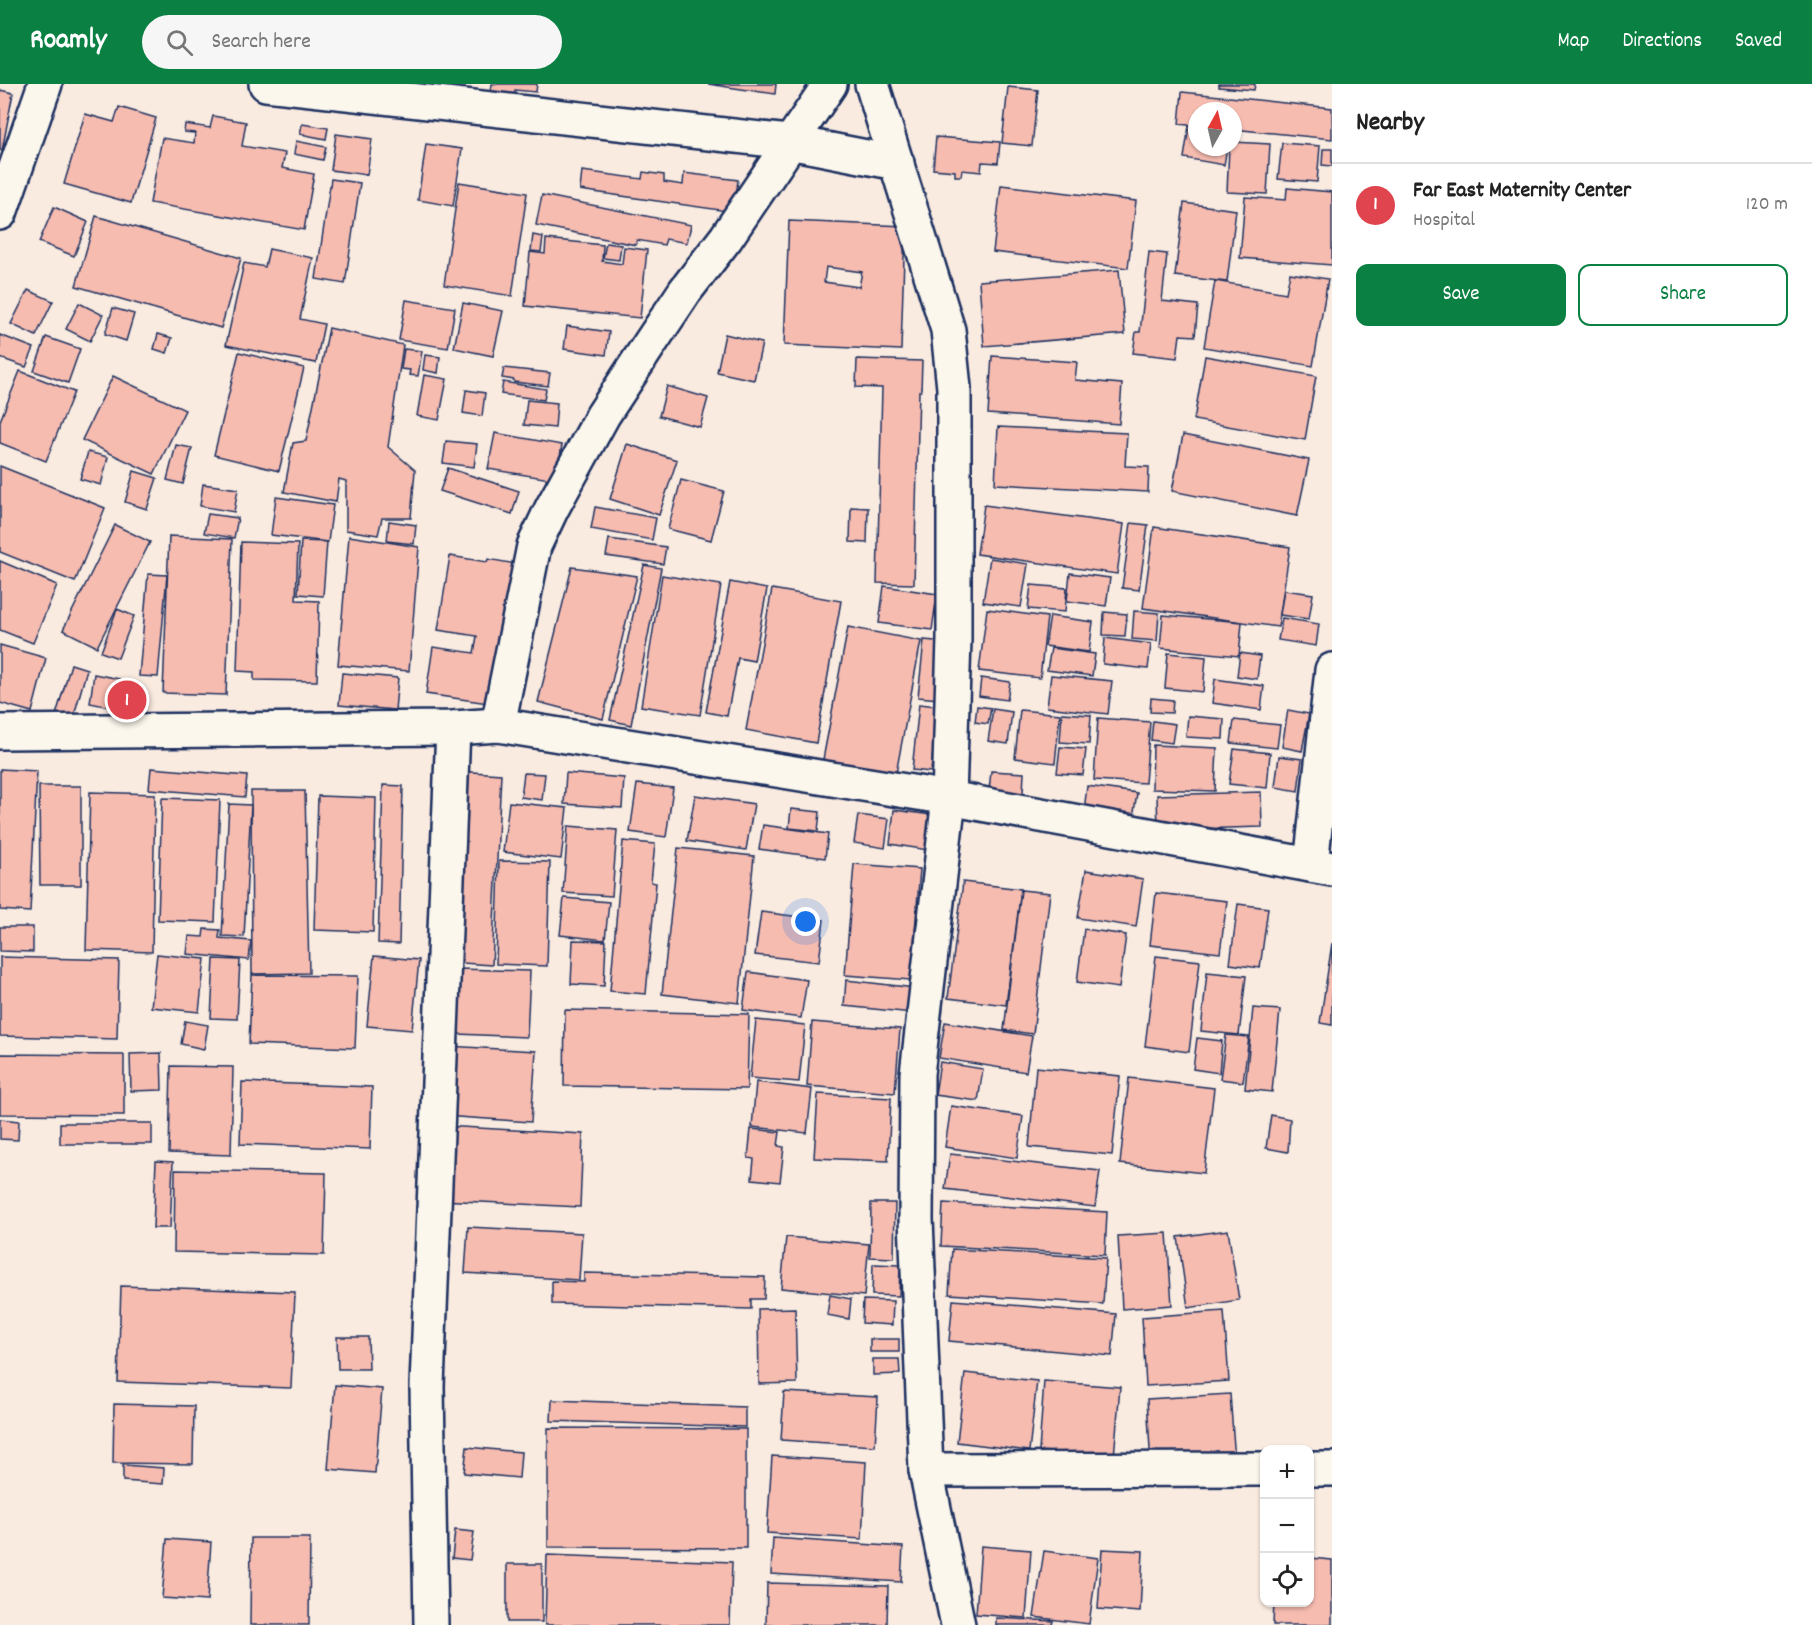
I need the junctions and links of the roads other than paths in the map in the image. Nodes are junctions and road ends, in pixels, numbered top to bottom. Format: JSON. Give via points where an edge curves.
{"nodes":[{"id":1,"x":45,"y":84,"type":"edge"},
{"id":2,"x":266,"y":84,"type":"edge"},
{"id":3,"x":830,"y":84,"type":"edge"},
{"id":4,"x":872,"y":84,"type":"edge"},
{"id":5,"x":789,"y":142,"type":"junction"},
{"id":6,"x":897,"y":163,"type":"junction"},
{"id":7,"x":0,"y":213,"type":"edge"},
{"id":8,"x":1332,"y":670,"type":"edge"},
{"id":9,"x":498,"y":725,"type":"junction"},
{"id":10,"x":453,"y":728,"type":"junction"},
{"id":11,"x":0,"y":732,"type":"edge"},
{"id":12,"x":949,"y":798,"type":"junction"},
{"id":13,"x":1321,"y":867,"type":"edge"},
{"id":14,"x":1332,"y":1468,"type":"edge"},
{"id":15,"x":1260,"y":1469,"type":"edge"},
{"id":16,"x":1314,"y":1469,"type":"edge"},
{"id":17,"x":926,"y":1470,"type":"junction"},
{"id":18,"x":431,"y":1625,"type":"edge"},
{"id":19,"x":958,"y":1625,"type":"edge"}],
"edges":[{"from":1,"to":7,"type":"street"},
{"from":2,"to":5,"type":"street"},
{"from":3,"to":5,"type":"street"},
{"from":4,"to":6,"type":"street"},
{"from":5,"to":6,"type":"street"},
{"from":5,"to":9,"type":"street","via":[[603,415],[552,508],[534,546]]},
{"from":6,"to":12,"type":"street","via":[[948,330],[954,388],[954,639]]},
{"from":8,"to":13,"type":"street"},
{"from":9,"to":10,"type":"street"},
{"from":9,"to":12,"type":"street"},
{"from":10,"to":11,"type":"street"},
{"from":10,"to":18,"type":"street","via":[[427,1386]]},
{"from":12,"to":13,"type":"street"},
{"from":12,"to":17,"type":"street","via":[[918,1074],[916,1219]]},
{"from":14,"to":16,"type":"street"},
{"from":15,"to":17,"type":"street"},
{"from":17,"to":19,"type":"street"}]}
